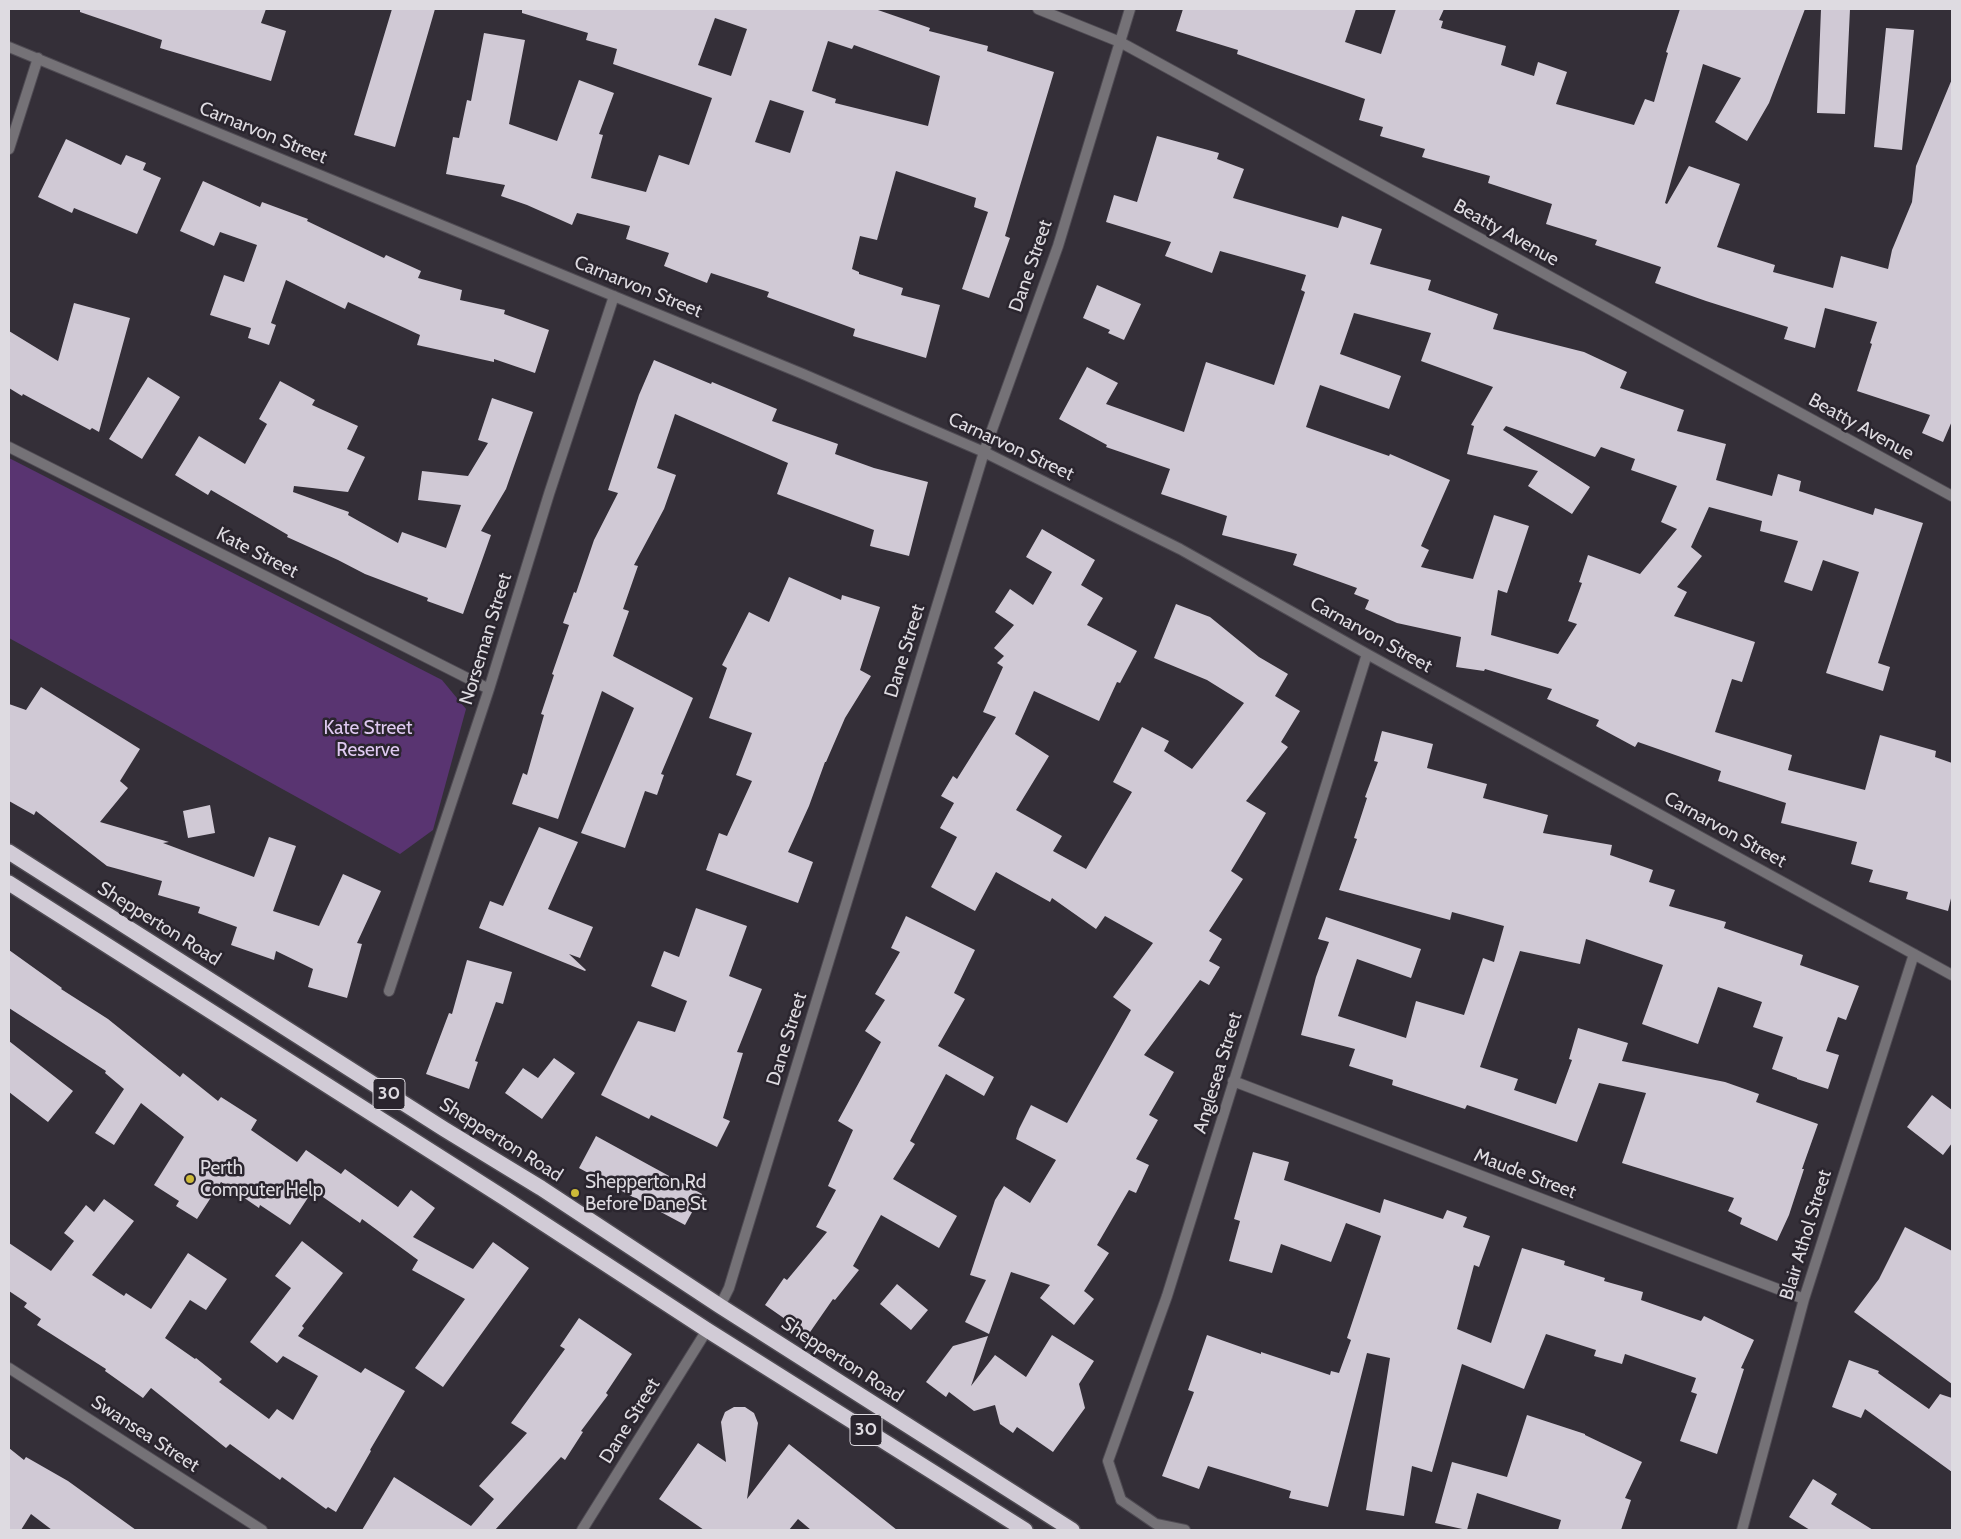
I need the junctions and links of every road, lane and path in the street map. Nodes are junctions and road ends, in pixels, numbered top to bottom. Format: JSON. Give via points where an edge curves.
{"nodes":[{"id":1,"x":1038,"y":9,"type":"edge"},
{"id":2,"x":1130,"y":9,"type":"edge"},
{"id":3,"x":1120,"y":42,"type":"junction"},
{"id":4,"x":9,"y":46,"type":"edge"},
{"id":5,"x":38,"y":58,"type":"junction"},
{"id":6,"x":9,"y":149,"type":"edge"},
{"id":7,"x":614,"y":296,"type":"junction"},
{"id":8,"x":9,"y":447,"type":"edge"},
{"id":9,"x":984,"y":452,"type":"junction"},
{"id":10,"x":1952,"y":496,"type":"edge"},
{"id":11,"x":1367,"y":654,"type":"junction"},
{"id":12,"x":489,"y":689,"type":"junction"},
{"id":13,"x":9,"y":852,"type":"edge"},
{"id":14,"x":9,"y":883,"type":"edge"},
{"id":15,"x":1914,"y":954,"type":"junction"},
{"id":16,"x":1952,"y":975,"type":"edge"},
{"id":17,"x":389,"y":991,"type":"dead end"},
{"id":18,"x":1234,"y":1081,"type":"junction"},
{"id":19,"x":1804,"y":1299,"type":"junction"},
{"id":20,"x":720,"y":1306,"type":"junction"},
{"id":21,"x":707,"y":1330,"type":"junction"},
{"id":22,"x":9,"y":1368,"type":"edge"},
{"id":23,"x":262,"y":1530,"type":"edge"},
{"id":24,"x":582,"y":1530,"type":"edge"},
{"id":25,"x":1025,"y":1530,"type":"edge"},
{"id":26,"x":1072,"y":1530,"type":"edge"},
{"id":27,"x":1185,"y":1530,"type":"edge"},
{"id":28,"x":1742,"y":1530,"type":"edge"}],
"edges":[{"from":1,"to":3,"type":"street","name":"Beatty Avenue"},
{"from":2,"to":3,"type":"street","name":"Dane Street"},
{"from":3,"to":9,"type":"street","name":"Dane Street","via":[[1058,246]]},
{"from":3,"to":10,"type":"street","name":"Beatty Avenue"},
{"from":4,"to":5,"type":"street","name":"Carnarvon Street"},
{"from":5,"to":6,"type":"street"},
{"from":5,"to":7,"type":"street","name":"Carnarvon Street"},
{"from":7,"to":9,"type":"street","name":"Carnarvon Street"},
{"from":7,"to":12,"type":"street","name":"Norseman Street"},
{"from":8,"to":12,"type":"street","name":"Kate Street"},
{"from":9,"to":11,"type":"street","name":"Carnarvon Street","via":[[1180,549]]},
{"from":9,"to":20,"type":"street","name":"Dane Street","via":[[729,1288]]},
{"from":11,"to":15,"type":"street","name":"Carnarvon Street"},
{"from":11,"to":18,"type":"street","name":"Anglesea Street"},
{"from":12,"to":17,"type":"street","name":"Norseman Street"},
{"from":13,"to":20,"type":"highway","name":"Shepperton Road","number":"30","via":[[541,1188]]},
{"from":14,"to":21,"type":"highway","number":"30"},
{"from":15,"to":16,"type":"street","name":"Carnarvon Street"},
{"from":15,"to":19,"type":"street","name":"Blair Athol Street"},
{"from":18,"to":19,"type":"street","name":"Maude Street"},
{"from":18,"to":27,"type":"street","name":"Anglesea Street","via":[[1167,1296],[1108,1461],[1121,1500],[1156,1524]]},
{"from":19,"to":28,"type":"street","name":"Blair Athol Street"},
{"from":20,"to":26,"type":"highway","name":"Shepperton Road","number":"30"},
{"from":21,"to":24,"type":"street","name":"Dane Street"},
{"from":21,"to":25,"type":"highway","number":"30"},
{"from":22,"to":23,"type":"street","name":"Swansea Street"}]}
